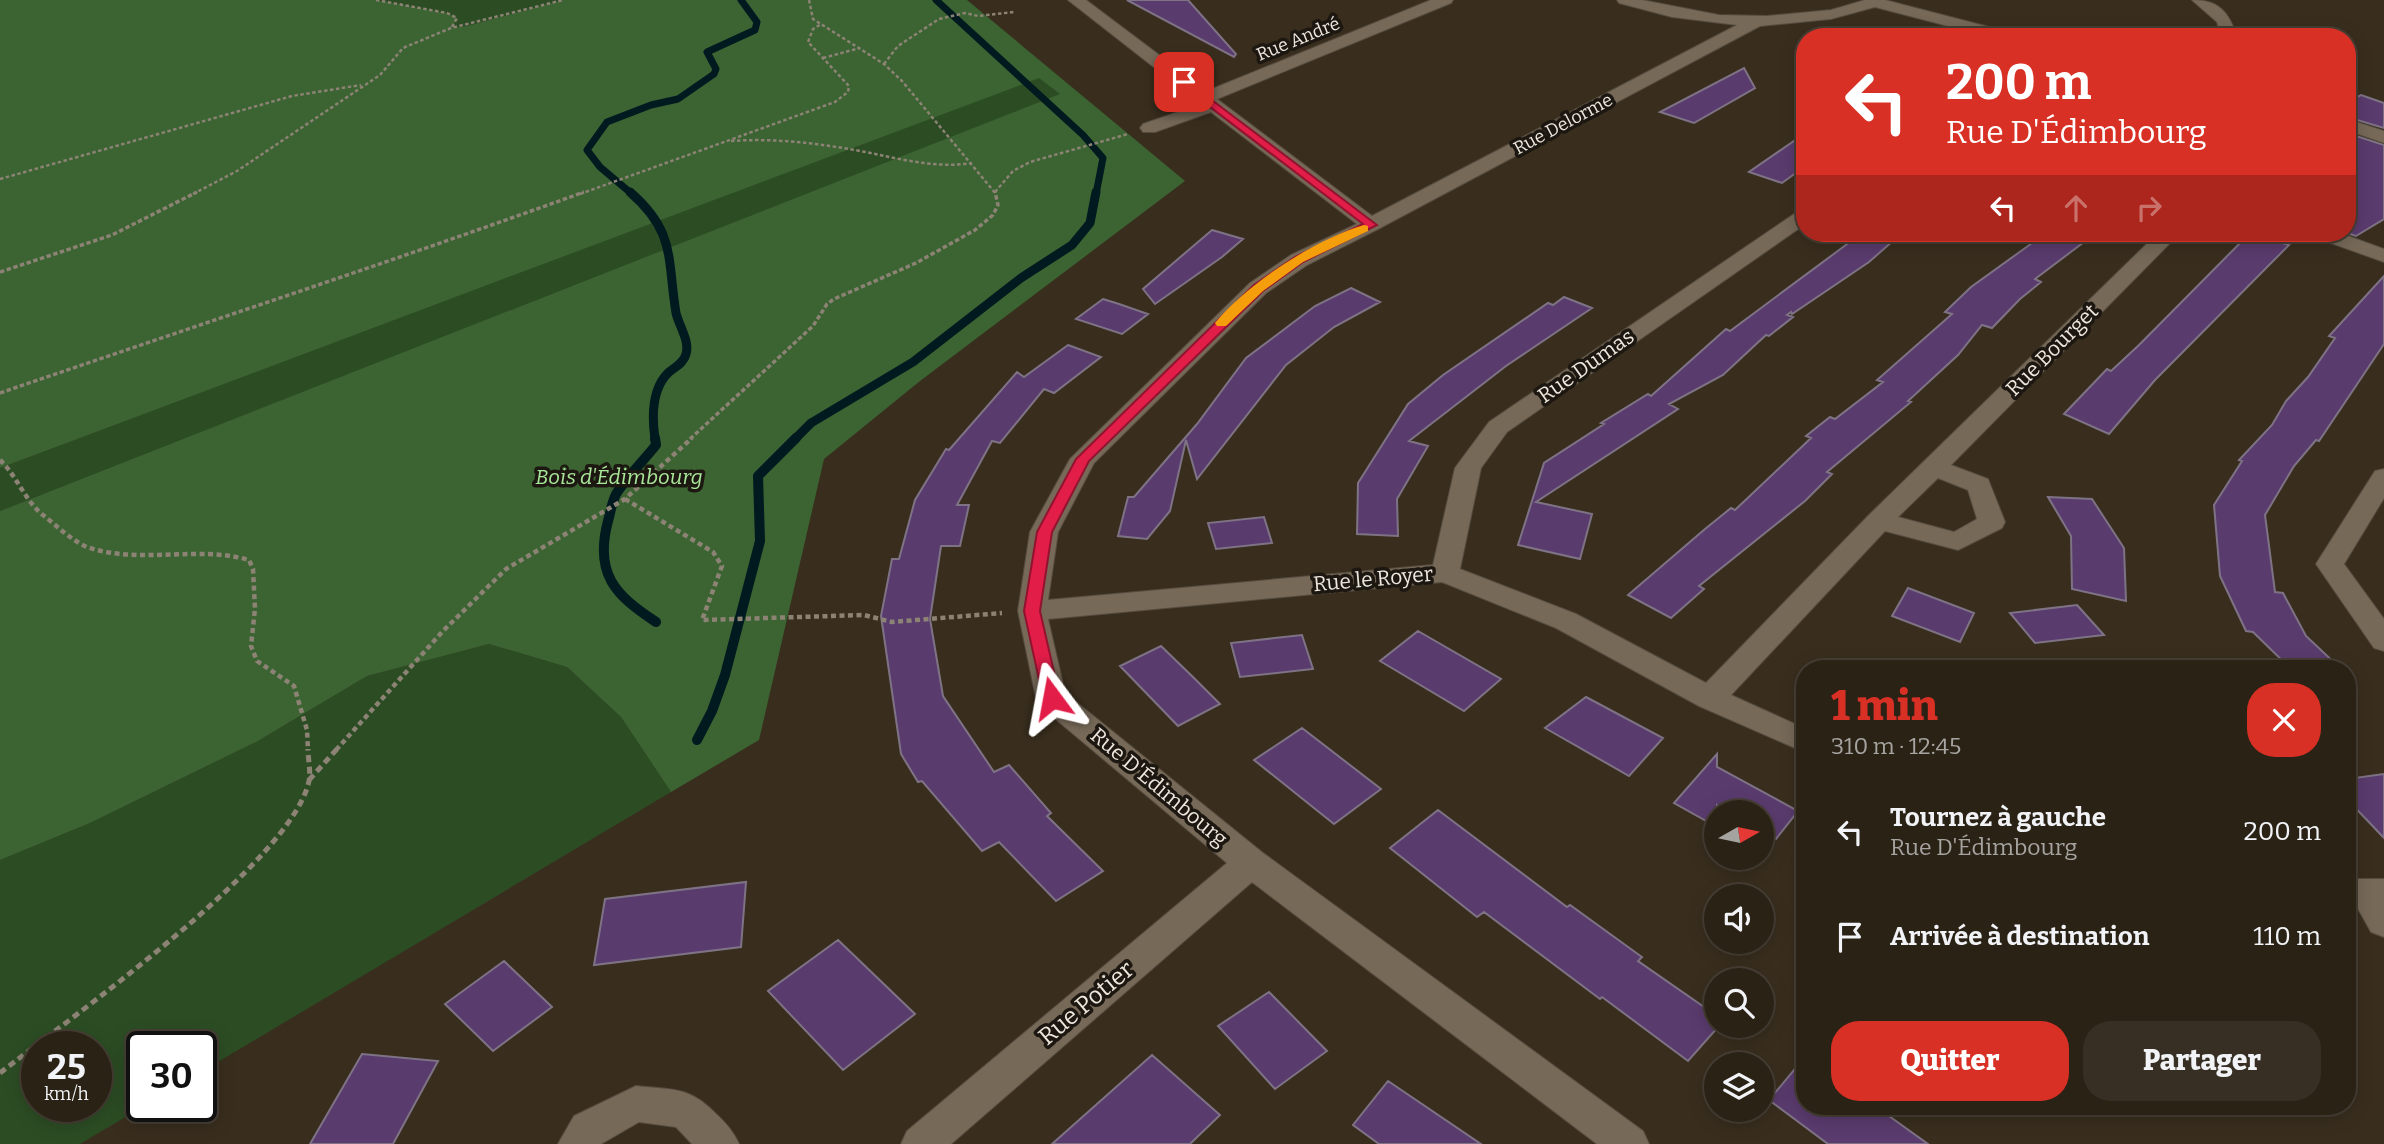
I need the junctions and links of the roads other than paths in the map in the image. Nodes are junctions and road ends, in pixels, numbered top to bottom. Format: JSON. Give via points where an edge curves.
{"nodes":[{"id":1,"x":1076,"y":0,"type":"edge"},
{"id":2,"x":1445,"y":0,"type":"edge"},
{"id":3,"x":1625,"y":0,"type":"edge"},
{"id":4,"x":2200,"y":0,"type":"edge"},
{"id":5,"x":1875,"y":1,"type":"edge"},
{"id":6,"x":1754,"y":23,"type":"junction"},
{"id":7,"x":1976,"y":28,"type":"edge"},
{"id":8,"x":2226,"y":28,"type":"edge"},
{"id":9,"x":1210,"y":102,"type":"junction"},
{"id":10,"x":2356,"y":127,"type":"edge"},
{"id":11,"x":1149,"y":128,"type":"road end"},
{"id":12,"x":2384,"y":137,"type":"edge"},
{"id":13,"x":1796,"y":222,"type":"edge"},
{"id":14,"x":1371,"y":225,"type":"junction"},
{"id":15,"x":2161,"y":242,"type":"edge"},
{"id":16,"x":2346,"y":242,"type":"edge"},
{"id":17,"x":2384,"y":256,"type":"edge"},
{"id":18,"x":1934,"y":467,"type":"junction"},
{"id":19,"x":2384,"y":477,"type":"edge"},
{"id":20,"x":1879,"y":521,"type":"junction"},
{"id":21,"x":1445,"y":573,"type":"junction"},
{"id":22,"x":1032,"y":611,"type":"junction"},
{"id":23,"x":2384,"y":641,"type":"edge"},
{"id":24,"x":1710,"y":698,"type":"junction"},
{"id":25,"x":1796,"y":737,"type":"edge"},
{"id":26,"x":1251,"y":863,"type":"junction"},
{"id":27,"x":578,"y":1144,"type":"edge"},
{"id":28,"x":719,"y":1144,"type":"edge"},
{"id":29,"x":921,"y":1144,"type":"edge"},
{"id":30,"x":1629,"y":1144,"type":"edge"}],
"edges":[{"from":1,"to":9,"type":"street"},
{"from":2,"to":9,"type":"street","name":"Rue André"},
{"from":3,"to":6,"type":"street","via":[[1716,21]]},
{"from":4,"to":8,"type":"street","via":[[2224,20]]},
{"from":5,"to":6,"type":"street","via":[[1847,12]]},
{"from":5,"to":7,"type":"street"},
{"from":6,"to":14,"type":"street","name":"Rue Delorme"},
{"from":9,"to":11,"type":"street","name":"Rue André"},
{"from":9,"to":14,"type":"street"},
{"from":10,"to":12,"type":"street"},
{"from":13,"to":21,"type":"street","name":"Rue Dumas","via":[[1498,427],[1468,468]]},
{"from":14,"to":22,"type":"street","name":"Rue D'Édimbourg","via":[[1299,260],[1258,288],[1083,459],[1045,532]]},
{"from":15,"to":18,"type":"street","name":"Rue Bourget"},
{"from":16,"to":17,"type":"street"},
{"from":18,"to":20,"type":"street","name":"Rue Bourget"},
{"from":18,"to":20,"type":"street","via":[[1979,485],[1992,522],[1958,541]]},
{"from":19,"to":23,"type":"street","via":[[2330,564]]},
{"from":20,"to":24,"type":"street","name":"Rue Bourget"},
{"from":21,"to":22,"type":"street","name":"Rue le Royer"},
{"from":21,"to":24,"type":"street","name":"Rue le Royer","via":[[1566,621]]},
{"from":22,"to":26,"type":"street","name":"Rue D'Édimbourg","via":[[1052,698]]},
{"from":24,"to":25,"type":"street","name":"Rue le Royer"},
{"from":26,"to":29,"type":"street","name":"Rue Potier"},
{"from":26,"to":30,"type":"street","name":"Rue D'Édimbourg"},
{"from":27,"to":28,"type":"street","via":[[588,1129],[636,1104],[686,1110]]}]}
